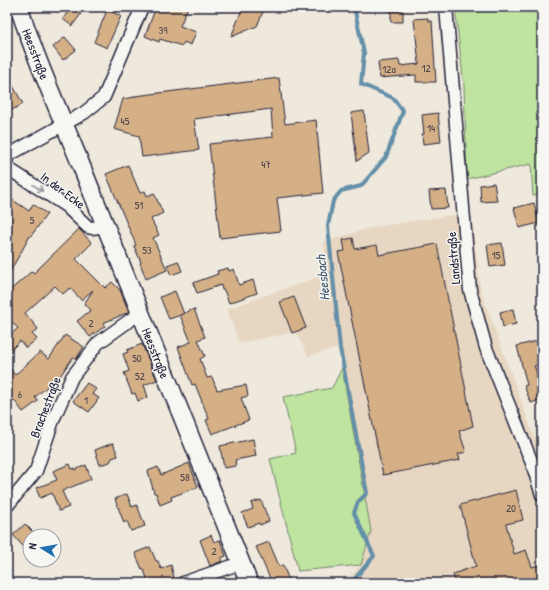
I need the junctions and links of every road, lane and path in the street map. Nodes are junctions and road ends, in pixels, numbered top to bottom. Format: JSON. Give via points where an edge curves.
{"nodes":[{"id":1,"x":19,"y":7,"type":"edge"},
{"id":2,"x":142,"y":7,"type":"edge"},
{"id":3,"x":446,"y":7,"type":"edge"},
{"id":4,"x":63,"y":123,"type":"junction"},
{"id":5,"x":7,"y":156,"type":"edge"},
{"id":6,"x":7,"y":165,"type":"edge"},
{"id":7,"x":105,"y":226,"type":"junction"},
{"id":8,"x":140,"y":313,"type":"junction"},
{"id":9,"x":537,"y":463,"type":"edge"},
{"id":10,"x":542,"y":495,"type":"edge"},
{"id":11,"x":7,"y":506,"type":"edge"},
{"id":12,"x":241,"y":563,"type":"junction"},
{"id":13,"x":183,"y":583,"type":"edge"},
{"id":14,"x":249,"y":583,"type":"edge"}],
"edges":[{"from":1,"to":4,"type":"main road","name":"Heesstraße"},
{"from":2,"to":4,"type":"street","via":[[104,97],[84,113]]},
{"from":3,"to":9,"type":"street","name":"Landstraße","via":[[470,290],[486,348]]},
{"from":4,"to":5,"type":"street"},
{"from":4,"to":7,"type":"main road","name":"Heesstraße"},
{"from":6,"to":7,"type":"street","name":"In der Ecke","one_way":true,"via":[[12,171],[66,206],[88,227]]},
{"from":7,"to":8,"type":"main road","name":"Heesstraße"},
{"from":8,"to":11,"type":"street","name":"Brachestraße","via":[[98,343],[72,377],[53,420],[36,471]]},
{"from":8,"to":12,"type":"main road","name":"Heesstraße"},
{"from":9,"to":10,"type":"street","name":"Landstraße"},
{"from":12,"to":13,"type":"street"},
{"from":12,"to":14,"type":"main road","name":"Heesstraße"}]}
